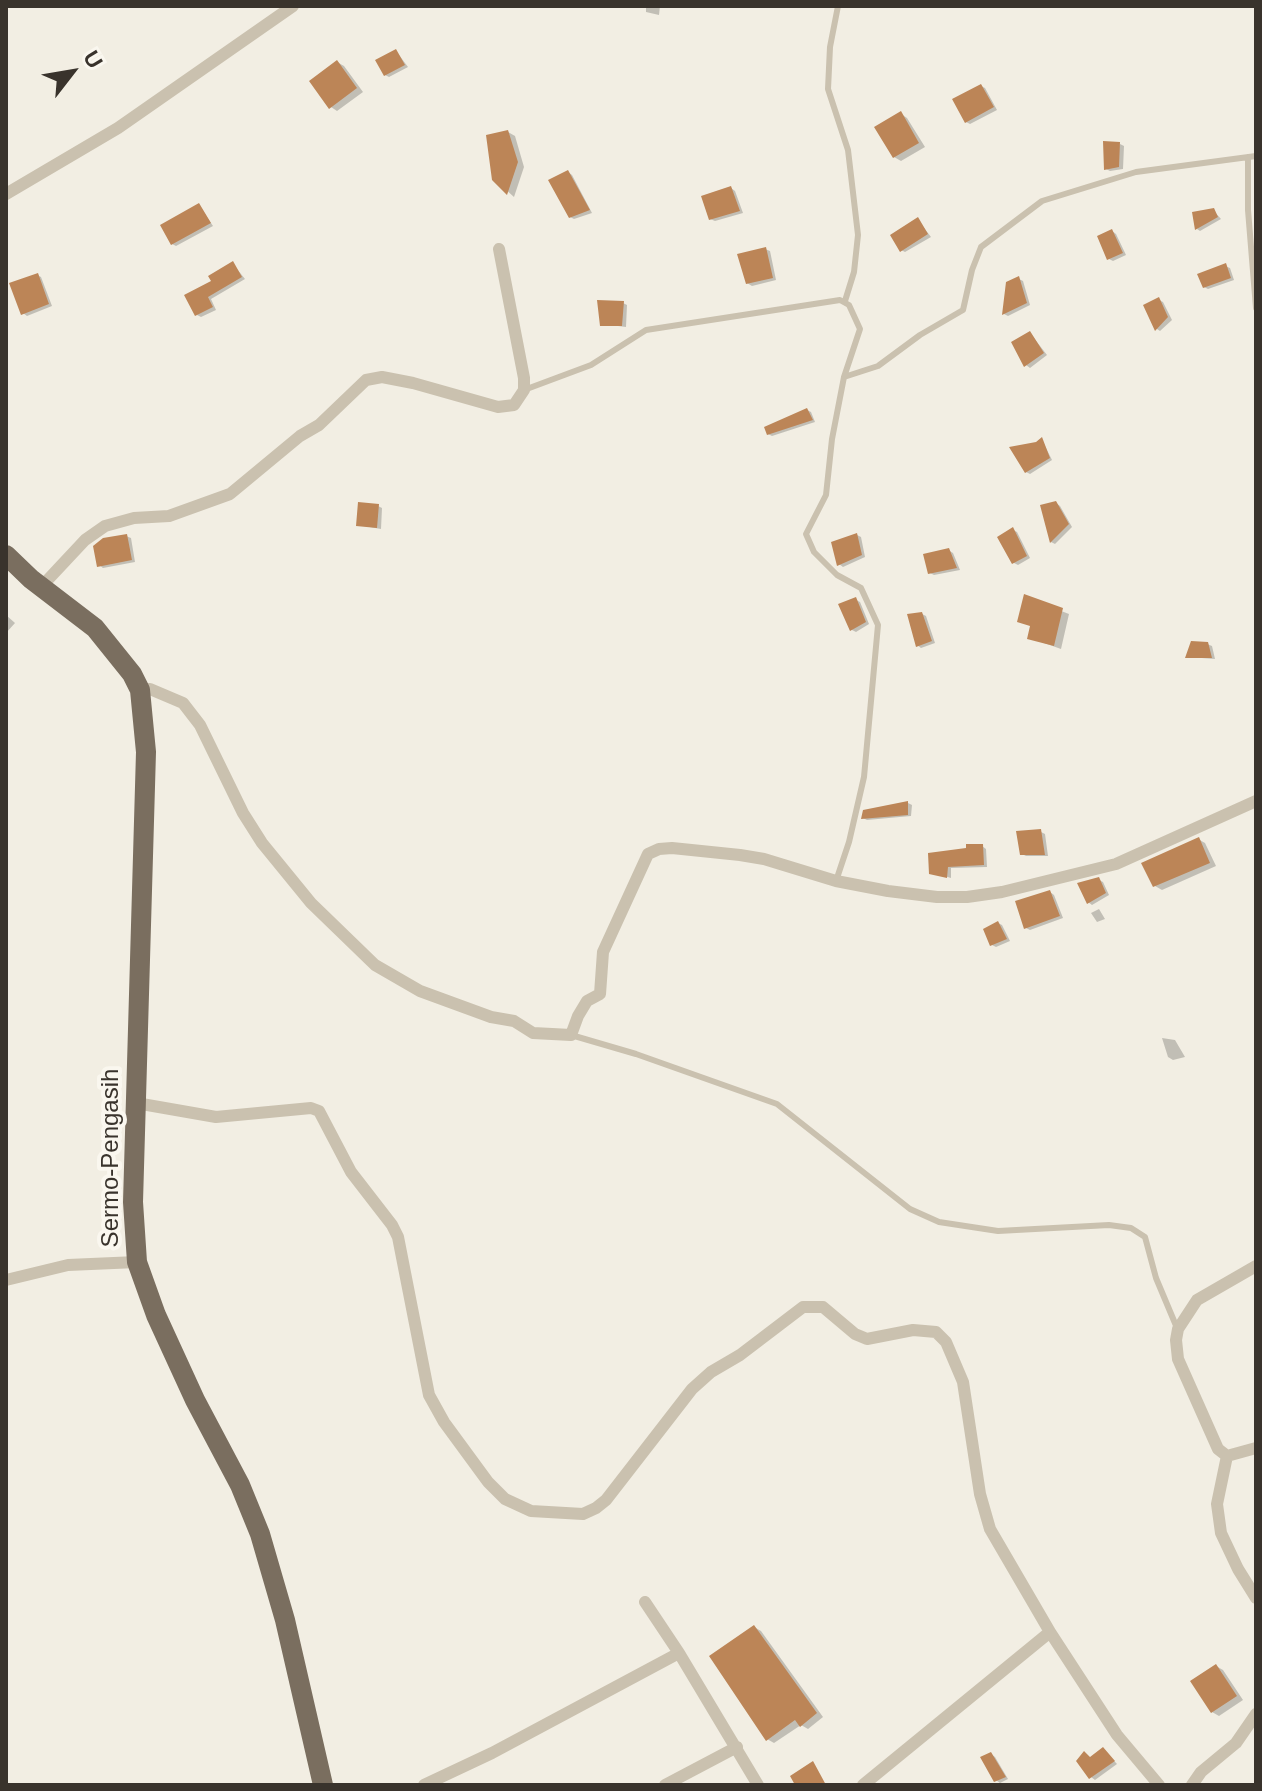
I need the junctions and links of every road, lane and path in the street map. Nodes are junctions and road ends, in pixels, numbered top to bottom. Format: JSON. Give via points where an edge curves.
{"nodes":[{"id":1,"x":293,"y":6,"type":"edge"},
{"id":2,"x":838,"y":6,"type":"edge"},
{"id":3,"x":1252,"y":156,"type":"edge"},
{"id":4,"x":6,"y":194,"type":"edge"},
{"id":5,"x":499,"y":249,"type":"dead end"},
{"id":6,"x":845,"y":301,"type":"junction"},
{"id":7,"x":1256,"y":308,"type":"edge"},
{"id":8,"x":844,"y":377,"type":"junction"},
{"id":9,"x":524,"y":390,"type":"junction"},
{"id":10,"x":6,"y":555,"type":"edge"},
{"id":11,"x":41,"y":587,"type":"junction"},
{"id":12,"x":140,"y":690,"type":"junction"},
{"id":13,"x":1256,"y":801,"type":"edge"},
{"id":14,"x":836,"y":881,"type":"junction"},
{"id":15,"x":571,"y":1035,"type":"junction"},
{"id":16,"x":136,"y":1103,"type":"junction"},
{"id":17,"x":137,"y":1262,"type":"junction"},
{"id":18,"x":1256,"y":1266,"type":"edge"},
{"id":19,"x":6,"y":1280,"type":"edge"},
{"id":20,"x":1178,"y":1329,"type":"junction"},
{"id":21,"x":1256,"y":1448,"type":"edge"},
{"id":22,"x":1227,"y":1456,"type":"junction"},
{"id":23,"x":1256,"y":1598,"type":"edge"},
{"id":24,"x":645,"y":1602,"type":"dead end"},
{"id":25,"x":1050,"y":1632,"type":"junction"},
{"id":26,"x":679,"y":1653,"type":"junction"},
{"id":27,"x":1256,"y":1714,"type":"edge"},
{"id":28,"x":737,"y":1747,"type":"junction"},
{"id":29,"x":323,"y":1785,"type":"edge"},
{"id":30,"x":424,"y":1785,"type":"edge"},
{"id":31,"x":665,"y":1785,"type":"edge"},
{"id":32,"x":758,"y":1785,"type":"edge"},
{"id":33,"x":863,"y":1785,"type":"edge"},
{"id":34,"x":1159,"y":1785,"type":"edge"},
{"id":35,"x":1192,"y":1785,"type":"edge"}],
"edges":[{"from":1,"to":4,"type":"street","via":[[118,128]]},
{"from":2,"to":6,"type":"lane","via":[[828,89],[848,150],[858,235]]},
{"from":3,"to":7,"type":"lane","via":[[1248,210]]},
{"from":3,"to":8,"type":"lane","via":[[1136,172],[1042,201],[981,247],[963,310],[878,366]]},
{"from":5,"to":9,"type":"street"},
{"from":6,"to":8,"type":"lane","via":[[860,329]]},
{"from":6,"to":9,"type":"lane","via":[[646,330],[591,365]]},
{"from":8,"to":14,"type":"lane","via":[[826,495],[806,534],[814,552],[837,575],[861,588],[878,625],[864,777]]},
{"from":9,"to":11,"type":"street","via":[[514,405],[503,408],[413,383],[382,377],[366,380],[319,425],[230,494],[169,516],[105,526]]},
{"from":10,"to":11,"type":"main road","name":"Sermo-Pengasih"},
{"from":11,"to":12,"type":"main road","name":"Sermo-Pengasih","via":[[95,628]]},
{"from":12,"to":15,"type":"street","via":[[183,703],[262,843],[311,903],[375,965],[456,1006],[514,1021],[533,1033]]},
{"from":12,"to":16,"type":"main road","name":"Sermo-Pengasih","via":[[146,752]]},
{"from":13,"to":14,"type":"street","via":[[1116,864],[1002,892],[937,897]]},
{"from":14,"to":15,"type":"street","via":[[740,855],[672,848],[648,854],[603,952],[600,994],[587,1001]]},
{"from":15,"to":20,"type":"lane","via":[[777,1104],[910,1209],[939,1222],[998,1231],[1131,1228],[1145,1237]]},
{"from":16,"to":17,"type":"main road","name":"Sermo-Pengasih"},
{"from":16,"to":25,"type":"street","via":[[216,1117],[319,1111],[351,1172],[398,1237],[429,1395],[488,1482],[505,1499],[531,1511],[583,1514],[596,1508],[692,1389],[803,1307],[823,1307],[867,1339],[913,1330],[936,1332],[946,1342],[963,1382],[990,1529]]},
{"from":17,"to":19,"type":"street","via":[[68,1265]]},
{"from":17,"to":29,"type":"main road","name":"Sermo-Pengasih","via":[[156,1315],[260,1534]]},
{"from":18,"to":20,"type":"street","via":[[1197,1300]]},
{"from":20,"to":22,"type":"street","via":[[1178,1359],[1208,1432]]},
{"from":21,"to":22,"type":"street"},
{"from":22,"to":23,"type":"street","via":[[1217,1504],[1221,1533]]},
{"from":24,"to":26,"type":"street"},
{"from":25,"to":33,"type":"street"},
{"from":25,"to":34,"type":"street","via":[[1117,1735]]},
{"from":26,"to":28,"type":"street"},
{"from":26,"to":30,"type":"street"},
{"from":27,"to":35,"type":"street","via":[[1236,1743]]},
{"from":28,"to":31,"type":"street"},
{"from":28,"to":32,"type":"street"}]}
